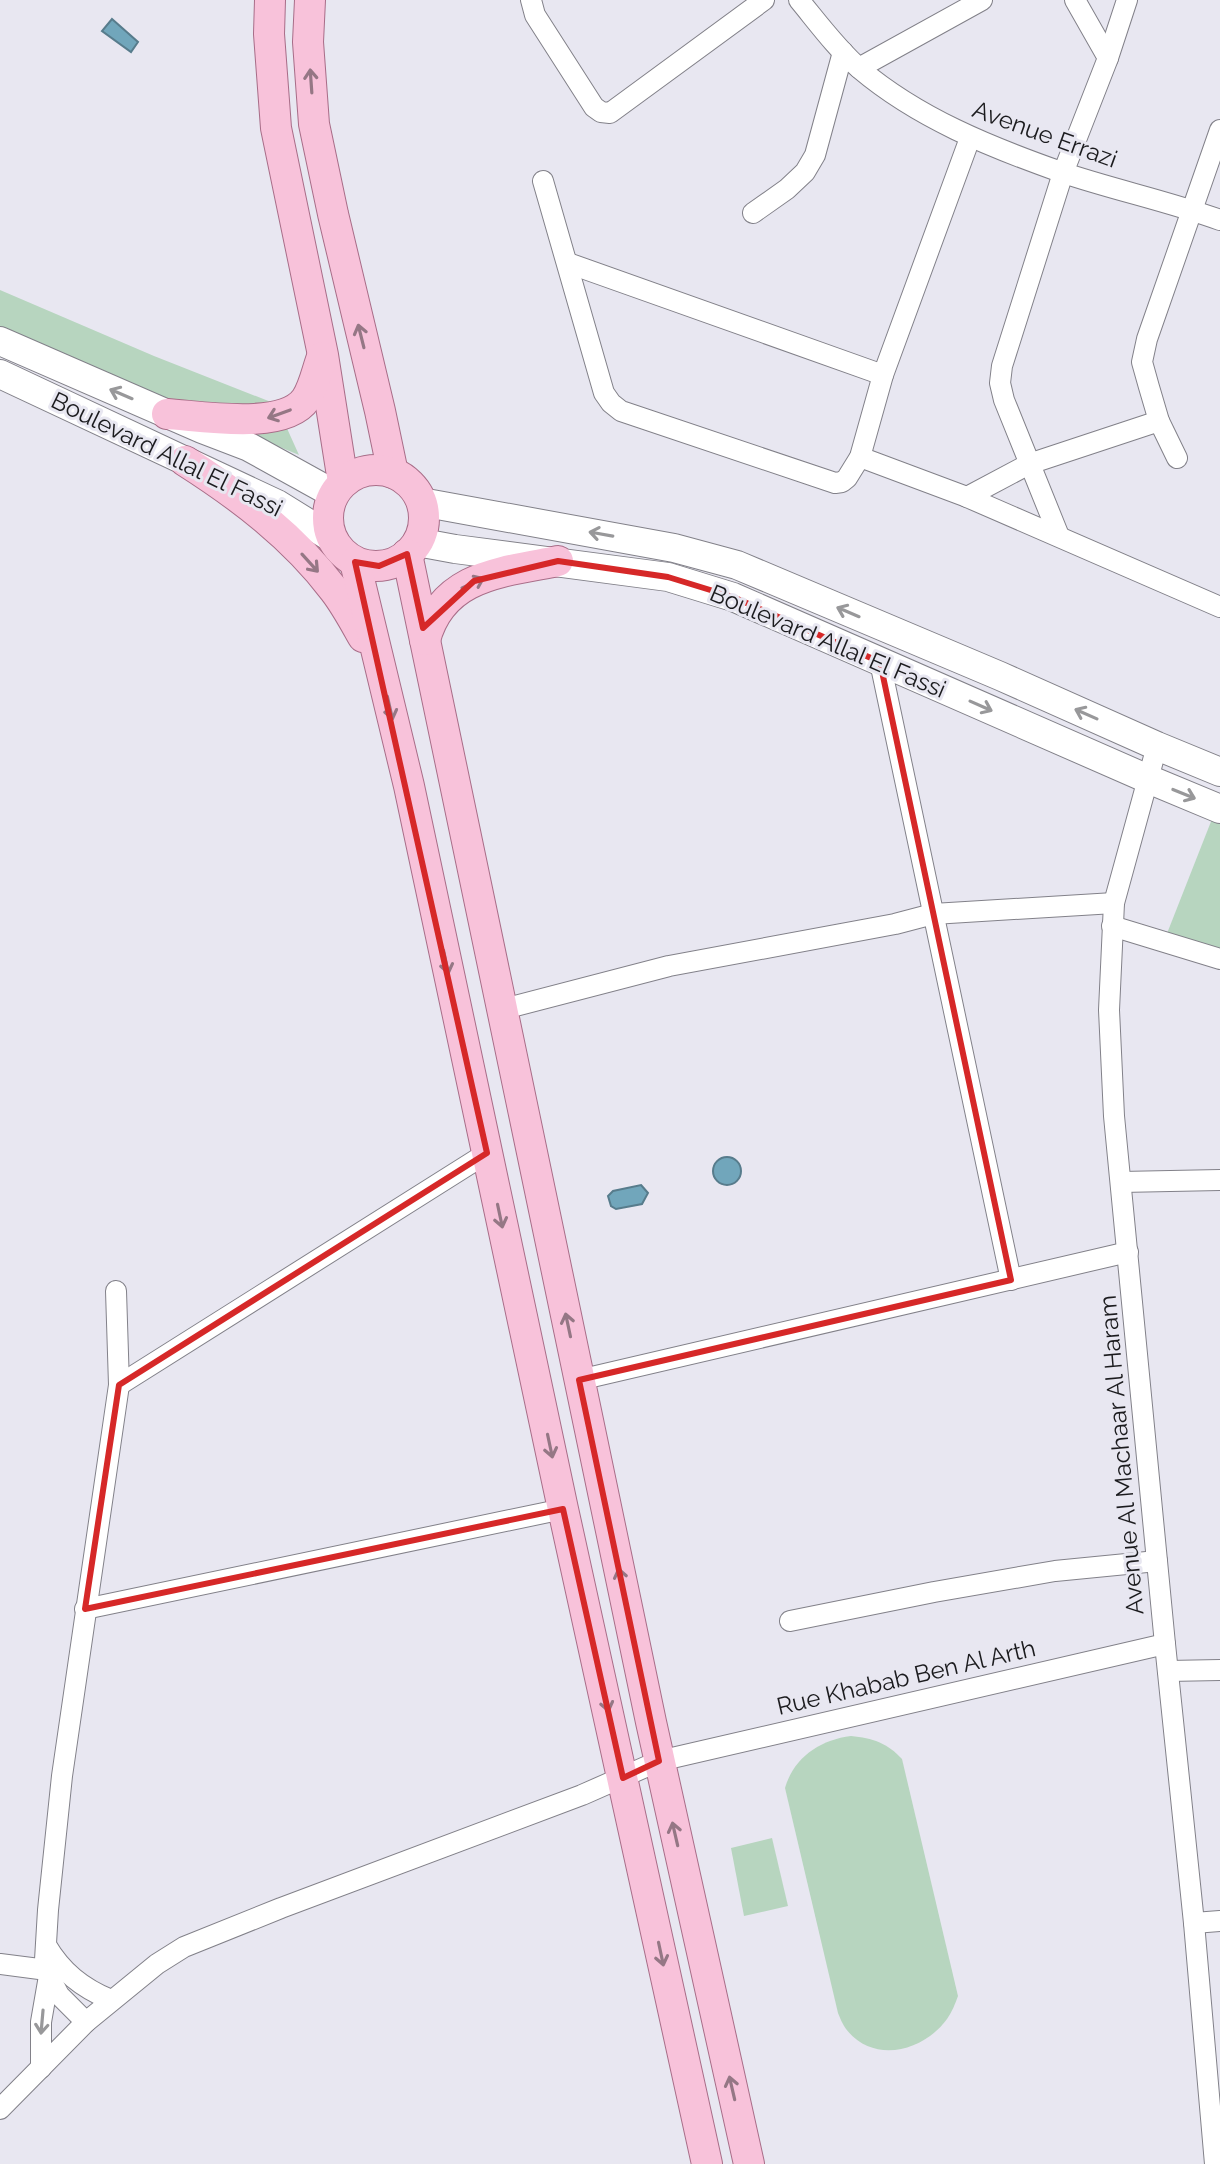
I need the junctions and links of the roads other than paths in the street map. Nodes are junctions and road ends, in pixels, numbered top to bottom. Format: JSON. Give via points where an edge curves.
{"nodes":[{"id":1,"x":270,"y":0,"type":"edge"},
{"id":2,"x":310,"y":0,"type":"edge"},
{"id":3,"x":531,"y":0,"type":"edge"},
{"id":4,"x":764,"y":0,"type":"edge"},
{"id":5,"x":799,"y":0,"type":"edge"},
{"id":6,"x":982,"y":0,"type":"edge"},
{"id":7,"x":1075,"y":0,"type":"edge"},
{"id":8,"x":1127,"y":0,"type":"edge"},
{"id":9,"x":843,"y":52,"type":"junction"},
{"id":10,"x":1108,"y":58,"type":"junction"},
{"id":11,"x":859,"y":68,"type":"junction"},
{"id":12,"x":1220,"y":130,"type":"edge"},
{"id":13,"x":970,"y":138,"type":"junction"},
{"id":14,"x":1063,"y":173,"type":"junction"},
{"id":15,"x":543,"y":181,"type":"dead end"},
{"id":16,"x":1193,"y":210,"type":"junction"},
{"id":17,"x":753,"y":213,"type":"dead end"},
{"id":18,"x":1220,"y":220,"type":"edge"},
{"id":19,"x":568,"y":263,"type":"junction"},
{"id":20,"x":0,"y":341,"type":"edge"},
{"id":21,"x":323,"y":355,"type":"junction"},
{"id":22,"x":0,"y":374,"type":"edge"},
{"id":23,"x":883,"y":375,"type":"junction"},
{"id":24,"x":167,"y":414,"type":"junction"},
{"id":25,"x":1159,"y":421,"type":"junction"},
{"id":26,"x":860,"y":457,"type":"junction"},
{"id":27,"x":1177,"y":458,"type":"dead end"},
{"id":28,"x":185,"y":461,"type":"junction"},
{"id":29,"x":1029,"y":464,"type":"junction"},
{"id":30,"x":393,"y":473,"type":"junction"},
{"id":31,"x":339,"y":488,"type":"junction"},
{"id":32,"x":967,"y":497,"type":"junction"},
{"id":33,"x":421,"y":502,"type":"junction"},
{"id":34,"x":1059,"y":536,"type":"junction"},
{"id":35,"x":332,"y":538,"type":"junction"},
{"id":36,"x":412,"y":548,"type":"junction"},
{"id":37,"x":558,"y":561,"type":"junction"},
{"id":38,"x":355,"y":562,"type":"junction"},
{"id":39,"x":1220,"y":607,"type":"edge"},
{"id":40,"x":425,"y":640,"type":"junction"},
{"id":41,"x":880,"y":662,"type":"junction"},
{"id":42,"x":381,"y":670,"type":"junction"},
{"id":43,"x":1157,"y":746,"type":"junction"},
{"id":44,"x":1220,"y":772,"type":"edge"},
{"id":45,"x":1148,"y":779,"type":"junction"},
{"id":46,"x":1220,"y":809,"type":"edge"},
{"id":47,"x":1114,"y":903,"type":"junction"},
{"id":48,"x":933,"y":914,"type":"junction"},
{"id":49,"x":1112,"y":926,"type":"junction"},
{"id":50,"x":1220,"y":959,"type":"edge"},
{"id":51,"x":500,"y":1010,"type":"junction"},
{"id":52,"x":487,"y":1153,"type":"junction"},
{"id":53,"x":1220,"y":1180,"type":"edge"},
{"id":54,"x":1121,"y":1182,"type":"junction"},
{"id":55,"x":1128,"y":1252,"type":"junction"},
{"id":56,"x":1011,"y":1280,"type":"junction"},
{"id":57,"x":116,"y":1291,"type":"dead end"},
{"id":58,"x":579,"y":1380,"type":"junction"},
{"id":59,"x":119,"y":1385,"type":"junction"},
{"id":60,"x":563,"y":1509,"type":"junction"},
{"id":61,"x":1157,"y":1561,"type":"junction"},
{"id":62,"x":85,"y":1609,"type":"junction"},
{"id":63,"x":790,"y":1621,"type":"dead end"},
{"id":64,"x":1165,"y":1644,"type":"junction"},
{"id":65,"x":1220,"y":1670,"type":"edge"},
{"id":66,"x":1168,"y":1671,"type":"junction"},
{"id":67,"x":659,"y":1761,"type":"junction"},
{"id":68,"x":623,"y":1778,"type":"junction"},
{"id":69,"x":1220,"y":1921,"type":"edge"},
{"id":70,"x":1194,"y":1923,"type":"junction"},
{"id":71,"x":46,"y":1944,"type":"junction"},
{"id":72,"x":0,"y":1964,"type":"edge"},
{"id":73,"x":48,"y":1973,"type":"junction"},
{"id":74,"x":111,"y":2000,"type":"junction"},
{"id":75,"x":86,"y":2022,"type":"junction"},
{"id":76,"x":41,"y":2068,"type":"junction"},
{"id":77,"x":0,"y":2109,"type":"edge"},
{"id":78,"x":1216,"y":2135,"type":"edge"},
{"id":79,"x":707,"y":2164,"type":"edge"},
{"id":80,"x":749,"y":2164,"type":"edge"},
{"id":81,"x":1215,"y":2164,"type":"edge"}],
"edges":[{"from":1,"to":21,"type":"main road","via":[[276,128]]},
{"from":30,"to":2,"type":"main road","one_way":true,"via":[[314,124]]},
{"from":3,"to":4,"type":"street","via":[[535,15],[594,107],[610,113]]},
{"from":5,"to":9,"type":"street","name":"Avenue Errazi"},
{"from":6,"to":11,"type":"street"},
{"from":7,"to":10,"type":"street"},
{"from":8,"to":10,"type":"street"},
{"from":9,"to":11,"type":"street","name":"Avenue Errazi"},
{"from":9,"to":17,"type":"street","via":[[815,155],[787,189]]},
{"from":10,"to":14,"type":"street"},
{"from":11,"to":13,"type":"street","name":"Avenue Errazi"},
{"from":12,"to":16,"type":"street"},
{"from":13,"to":14,"type":"street","name":"Avenue Errazi"},
{"from":13,"to":23,"type":"street"},
{"from":14,"to":16,"type":"street","name":"Avenue Errazi"},
{"from":14,"to":29,"type":"street","via":[[1000,383]]},
{"from":15,"to":19,"type":"street"},
{"from":16,"to":18,"type":"street","name":"Avenue Errazi"},
{"from":16,"to":25,"type":"street","via":[[1142,362]]},
{"from":19,"to":23,"type":"street"},
{"from":19,"to":26,"type":"street","via":[[604,393],[621,411],[835,483],[847,478]]},
{"from":24,"to":20,"type":"main road","name":"Boulevard Allal El Fassi","one_way":true},
{"from":21,"to":24,"type":"main road","one_way":true,"via":[[306,400],[283,415],[244,420]]},
{"from":21,"to":31,"type":"main road"},
{"from":22,"to":28,"type":"main road","name":"Boulevard Allal El Fassi"},
{"from":23,"to":26,"type":"street"},
{"from":24,"to":31,"type":"main road","name":"Boulevard Allal El Fassi"},
{"from":25,"to":27,"type":"street"},
{"from":25,"to":29,"type":"street"},
{"from":26,"to":32,"type":"street"},
{"from":28,"to":35,"type":"main road","name":"Boulevard Allal El Fassi","via":[[277,504]]},
{"from":28,"to":42,"type":"main road","one_way":true,"via":[[232,492],[292,544],[335,590]]},
{"from":29,"to":32,"type":"street"},
{"from":29,"to":34,"type":"street"},
{"from":30,"to":31,"type":"main road","via":[[367,471]]},
{"from":30,"to":33,"type":"main road","via":[[415,490]]},
{"from":31,"to":35,"type":"main road","via":[[328,508]]},
{"from":32,"to":34,"type":"street"},
{"from":33,"to":36,"type":"main road","via":[[422,530]]},
{"from":43,"to":33,"type":"main road","name":"Boulevard Allal El Fassi","one_way":true,"via":[[737,565],[674,548]]},
{"from":34,"to":39,"type":"street"},
{"from":35,"to":38,"type":"main road"},
{"from":36,"to":37,"type":"main road","name":"Boulevard Allal El Fassi"},
{"from":36,"to":38,"type":"main road","via":[[379,566]]},
{"from":36,"to":40,"type":"main road"},
{"from":40,"to":37,"type":"main road","one_way":true,"via":[[438,610],[463,586]]},
{"from":37,"to":41,"type":"main road","name":"Boulevard Allal El Fassi","via":[[668,577],[733,597]]},
{"from":38,"to":42,"type":"main road"},
{"from":40,"to":51,"type":"main road"},
{"from":41,"to":45,"type":"main road","name":"Boulevard Allal El Fassi","one_way":true},
{"from":41,"to":48,"type":"street"},
{"from":42,"to":52,"type":"main road","one_way":true},
{"from":43,"to":44,"type":"main road","name":"Boulevard Allal El Fassi"},
{"from":43,"to":45,"type":"street","name":"Avenue Al Machaar Al Haram"},
{"from":45,"to":46,"type":"main road","name":"Boulevard Allal El Fassi","one_way":true},
{"from":45,"to":47,"type":"street","name":"Avenue Al Machaar Al Haram"},
{"from":47,"to":48,"type":"street"},
{"from":47,"to":49,"type":"street","name":"Avenue Al Machaar Al Haram"},
{"from":48,"to":51,"type":"street","via":[[669,966]]},
{"from":48,"to":56,"type":"street"},
{"from":49,"to":50,"type":"street"},
{"from":49,"to":54,"type":"street","name":"Avenue Al Machaar Al Haram","via":[[1109,1010]]},
{"from":58,"to":51,"type":"main road","one_way":true},
{"from":52,"to":59,"type":"street"},
{"from":52,"to":60,"type":"main road","one_way":true},
{"from":53,"to":54,"type":"street"},
{"from":54,"to":55,"type":"street","name":"Avenue Al Machaar Al Haram"},
{"from":55,"to":56,"type":"street"},
{"from":55,"to":61,"type":"street","name":"Avenue Al Machaar Al Haram"},
{"from":56,"to":58,"type":"street"},
{"from":57,"to":59,"type":"street"},
{"from":67,"to":58,"type":"main road","one_way":true},
{"from":59,"to":62,"type":"street"},
{"from":60,"to":62,"type":"street"},
{"from":60,"to":68,"type":"main road","one_way":true},
{"from":61,"to":63,"type":"street","via":[[1055,1571]]},
{"from":61,"to":64,"type":"street","name":"Avenue Al Machaar Al Haram"},
{"from":62,"to":71,"type":"street"},
{"from":64,"to":66,"type":"street","name":"Avenue Al Machaar Al Haram"},
{"from":64,"to":67,"type":"street","name":"Rue Khabab Ben Al Arth"},
{"from":65,"to":66,"type":"street"},
{"from":66,"to":70,"type":"street","name":"Avenue Al Machaar Al Haram"},
{"from":67,"to":68,"type":"street","name":"Rue Khabab Ben Al Arth"},
{"from":80,"to":67,"type":"main road","one_way":true},
{"from":68,"to":74,"type":"street","name":"Rue Khabab Ben Al Arth","via":[[184,1947]]},
{"from":68,"to":79,"type":"main road","one_way":true},
{"from":69,"to":70,"type":"street"},
{"from":70,"to":78,"type":"street","name":"Avenue Al Machaar Al Haram"},
{"from":71,"to":73,"type":"street"},
{"from":71,"to":74,"type":"street","via":[[73,1979]]},
{"from":72,"to":73,"type":"street"},
{"from":73,"to":75,"type":"street","via":[[59,1995]]},
{"from":73,"to":76,"type":"street","one_way":true},
{"from":74,"to":75,"type":"street","name":"Rue Khabab Ben Al Arth"},
{"from":75,"to":76,"type":"street","name":"Rue Khabab Ben Al Arth"},
{"from":76,"to":77,"type":"street","name":"Rue Khabab Ben Al Arth"},
{"from":78,"to":81,"type":"street","name":"Avenue Al Machaar Al Haram"}]}
